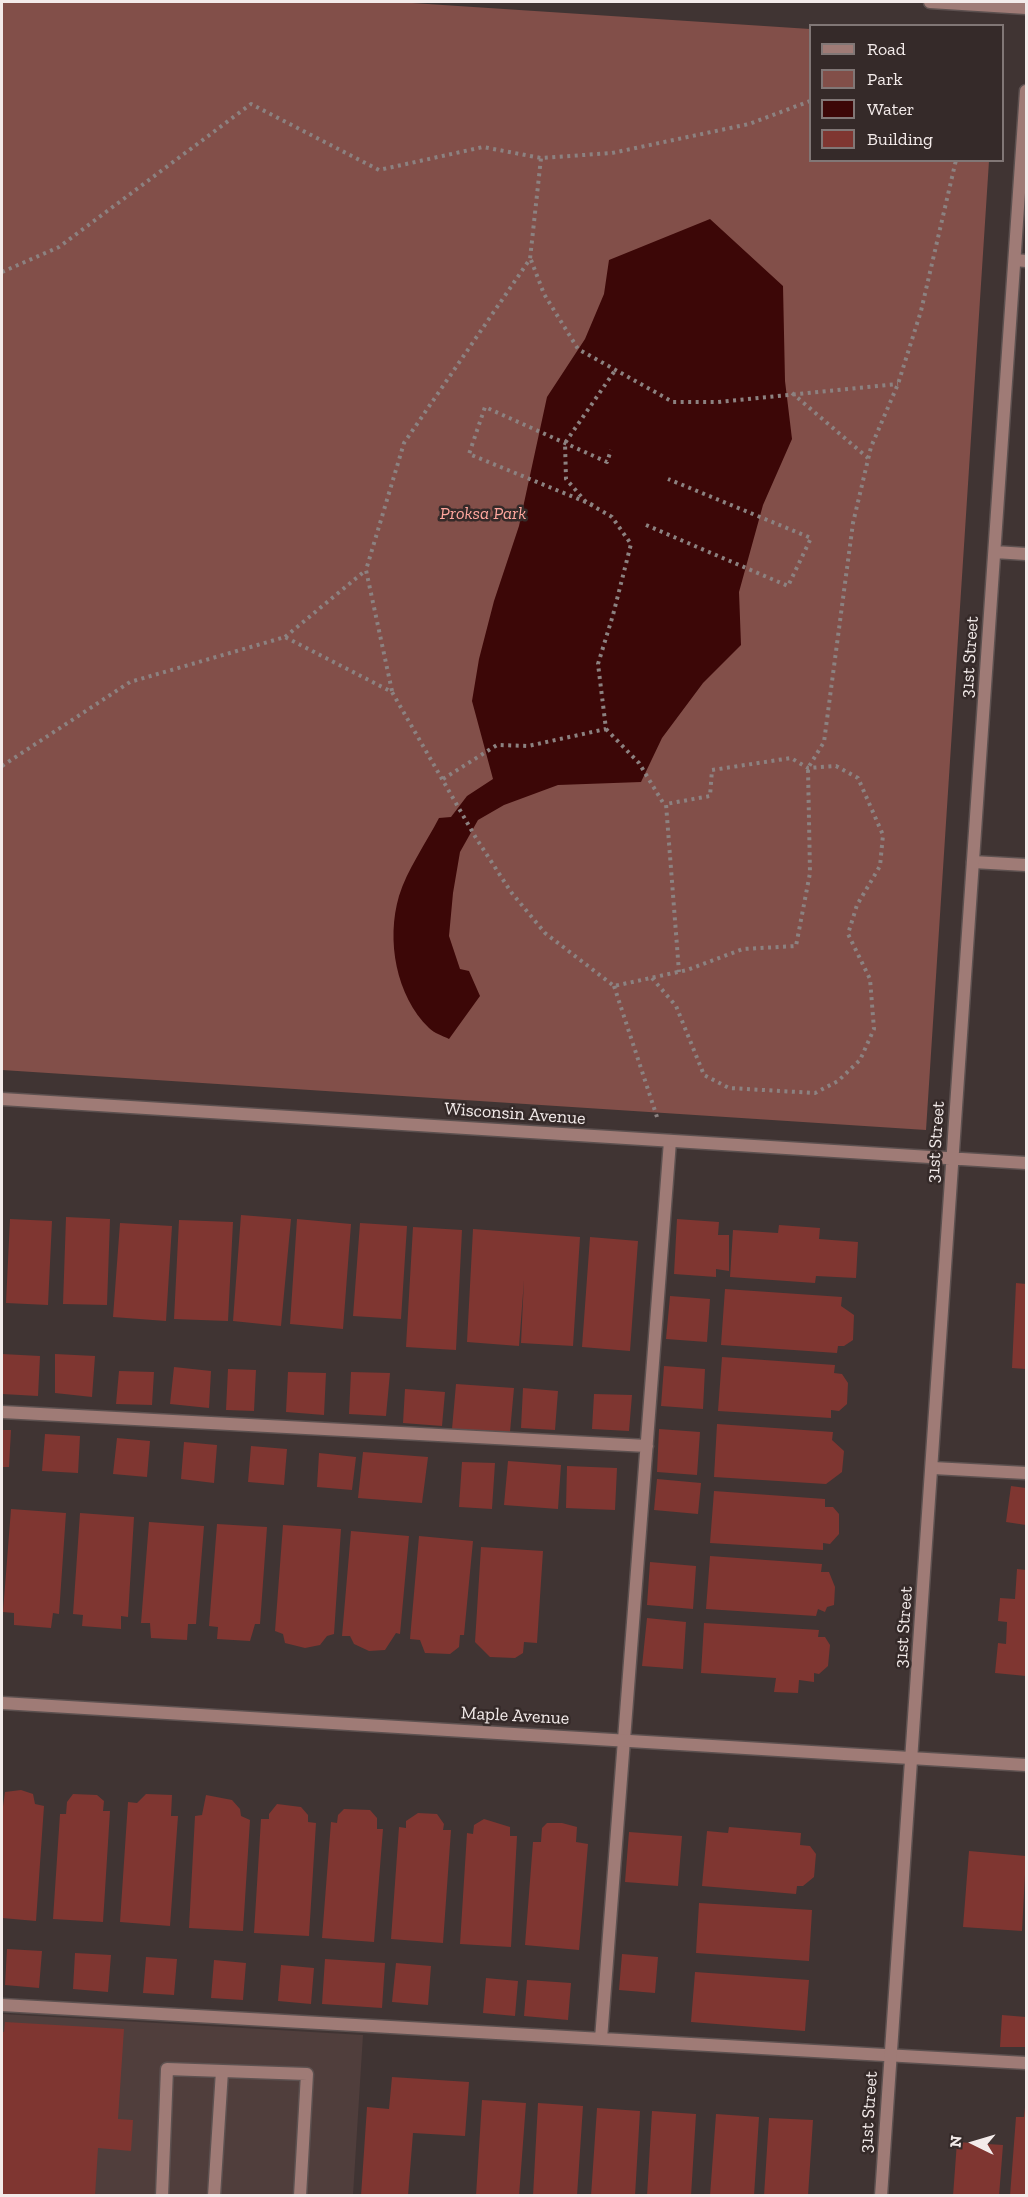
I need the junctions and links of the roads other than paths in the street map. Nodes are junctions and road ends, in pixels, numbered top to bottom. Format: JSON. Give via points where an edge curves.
{"nodes":[{"id":1,"x":930,"y":2,"type":"edge"},
{"id":2,"x":1026,"y":8,"type":"edge"},
{"id":3,"x":1026,"y":91,"type":"edge"},
{"id":4,"x":1020,"y":261,"type":"edge"},
{"id":5,"x":995,"y":552,"type":"junction"},
{"id":6,"x":1026,"y":554,"type":"edge"},
{"id":7,"x":973,"y":862,"type":"junction"},
{"id":8,"x":1026,"y":865,"type":"edge"},
{"id":9,"x":2,"y":1099,"type":"edge"},
{"id":10,"x":670,"y":1141,"type":"junction"},
{"id":11,"x":953,"y":1159,"type":"junction"},
{"id":12,"x":1026,"y":1163,"type":"edge"},
{"id":13,"x":2,"y":1412,"type":"edge"},
{"id":14,"x":647,"y":1446,"type":"junction"},
{"id":15,"x":933,"y":1468,"type":"junction"},
{"id":16,"x":1026,"y":1473,"type":"edge"},
{"id":17,"x":2,"y":1703,"type":"edge"},
{"id":18,"x":624,"y":1740,"type":"junction"},
{"id":19,"x":913,"y":1758,"type":"junction"},
{"id":20,"x":1026,"y":1765,"type":"edge"},
{"id":21,"x":2,"y":2005,"type":"edge"},
{"id":22,"x":601,"y":2039,"type":"junction"},
{"id":23,"x":890,"y":2055,"type":"junction"},
{"id":24,"x":1026,"y":2063,"type":"edge"},
{"id":25,"x":222,"y":2071,"type":"junction"},
{"id":26,"x":162,"y":2196,"type":"edge"},
{"id":27,"x":214,"y":2196,"type":"edge"},
{"id":28,"x":300,"y":2196,"type":"edge"},
{"id":29,"x":881,"y":2196,"type":"edge"}],
"edges":[{"from":1,"to":2,"type":"street"},
{"from":3,"to":4,"type":"street","name":"31st Street"},
{"from":4,"to":5,"type":"street","name":"31st Street"},
{"from":5,"to":6,"type":"street"},
{"from":5,"to":7,"type":"street","name":"31st Street"},
{"from":7,"to":8,"type":"street"},
{"from":7,"to":11,"type":"street","name":"31st Street"},
{"from":9,"to":10,"type":"street","name":"Wisconsin Avenue"},
{"from":10,"to":11,"type":"street","name":"Wisconsin Avenue"},
{"from":10,"to":14,"type":"street"},
{"from":11,"to":12,"type":"street","name":"Wisconsin Avenue"},
{"from":11,"to":15,"type":"street","name":"31st Street"},
{"from":13,"to":14,"type":"street"},
{"from":14,"to":18,"type":"street"},
{"from":15,"to":16,"type":"street"},
{"from":15,"to":19,"type":"street","name":"31st Street"},
{"from":17,"to":18,"type":"street","name":"Maple Avenue"},
{"from":18,"to":19,"type":"street","name":"Maple Avenue"},
{"from":18,"to":22,"type":"street"},
{"from":19,"to":20,"type":"street","name":"Maple Avenue"},
{"from":19,"to":23,"type":"street","name":"31st Street"},
{"from":21,"to":22,"type":"street"},
{"from":22,"to":23,"type":"street"},
{"from":23,"to":24,"type":"street"},
{"from":23,"to":29,"type":"street","name":"31st Street"},
{"from":25,"to":26,"type":"street","via":[[167,2068]]},
{"from":25,"to":27,"type":"street"},
{"from":25,"to":28,"type":"street","via":[[307,2074]]}]}
